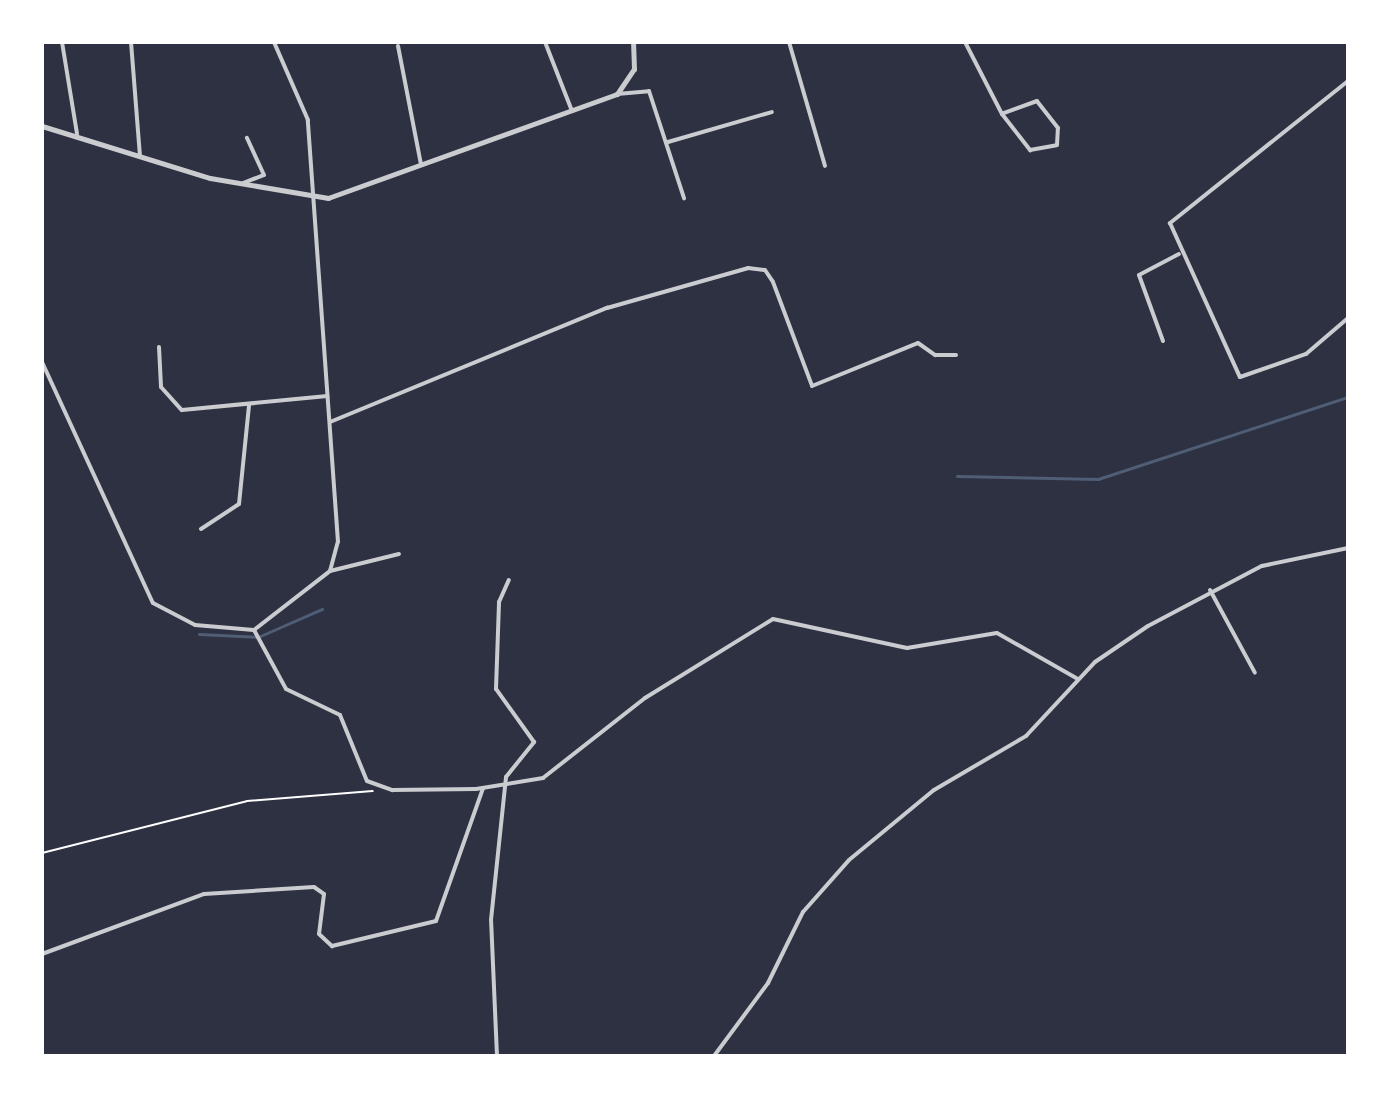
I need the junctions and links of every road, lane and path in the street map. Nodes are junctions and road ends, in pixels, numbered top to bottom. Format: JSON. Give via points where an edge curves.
{"nodes":[{"id":1,"x":62,"y":42,"type":"edge"},
{"id":2,"x":131,"y":42,"type":"edge"},
{"id":3,"x":274,"y":42,"type":"edge"},
{"id":4,"x":545,"y":42,"type":"edge"},
{"id":5,"x":633,"y":42,"type":"edge"},
{"id":6,"x":789,"y":42,"type":"edge"},
{"id":7,"x":965,"y":42,"type":"edge"},
{"id":8,"x":398,"y":46,"type":"dead end"},
{"id":9,"x":1348,"y":81,"type":"edge"},
{"id":10,"x":617,"y":94,"type":"junction"},
{"id":11,"x":572,"y":111,"type":"junction"},
{"id":12,"x":772,"y":112,"type":"dead end"},
{"id":13,"x":1002,"y":114,"type":"junction"},
{"id":14,"x":42,"y":126,"type":"edge"},
{"id":15,"x":77,"y":134,"type":"junction"},
{"id":16,"x":247,"y":138,"type":"dead end"},
{"id":17,"x":668,"y":142,"type":"junction"},
{"id":18,"x":140,"y":157,"type":"junction"},
{"id":19,"x":421,"y":164,"type":"junction"},
{"id":20,"x":825,"y":166,"type":"dead end"},
{"id":21,"x":237,"y":183,"type":"junction"},
{"id":22,"x":684,"y":198,"type":"dead end"},
{"id":23,"x":310,"y":199,"type":"junction"},
{"id":24,"x":1179,"y":254,"type":"junction"},
{"id":25,"x":1348,"y":318,"type":"edge"},
{"id":26,"x":1163,"y":341,"type":"dead end"},
{"id":27,"x":159,"y":347,"type":"dead end"},
{"id":28,"x":956,"y":355,"type":"dead end"},
{"id":29,"x":42,"y":362,"type":"edge"},
{"id":30,"x":327,"y":396,"type":"junction"},
{"id":31,"x":249,"y":405,"type":"junction"},
{"id":32,"x":330,"y":422,"type":"junction"},
{"id":33,"x":201,"y":529,"type":"dead end"},
{"id":34,"x":1348,"y":548,"type":"edge"},
{"id":35,"x":399,"y":554,"type":"dead end"},
{"id":36,"x":330,"y":571,"type":"junction"},
{"id":37,"x":509,"y":580,"type":"dead end"},
{"id":38,"x":1210,"y":590,"type":"junction"},
{"id":39,"x":255,"y":632,"type":"junction"},
{"id":40,"x":1255,"y":673,"type":"dead end"},
{"id":41,"x":1078,"y":679,"type":"junction"},
{"id":42,"x":375,"y":786,"type":"junction"},
{"id":43,"x":505,"y":786,"type":"junction"},
{"id":44,"x":483,"y":788,"type":"junction"},
{"id":45,"x":42,"y":853,"type":"edge"},
{"id":46,"x":42,"y":954,"type":"edge"},
{"id":47,"x":497,"y":1056,"type":"edge"},
{"id":48,"x":714,"y":1056,"type":"edge"}],
"edges":[{"from":1,"to":15,"type":"street"},
{"from":2,"to":18,"type":"street"},
{"from":3,"to":23,"type":"street","via":[[308,120]]},
{"from":4,"to":11,"type":"street"},
{"from":5,"to":10,"type":"street","via":[[634,69]]},
{"from":6,"to":20,"type":"street"},
{"from":7,"to":13,"type":"street"},
{"from":8,"to":19,"type":"street"},
{"from":9,"to":24,"type":"street","via":[[1243,170],[1173,217]]},
{"from":10,"to":11,"type":"street"},
{"from":10,"to":17,"type":"street","via":[[649,91]]},
{"from":11,"to":19,"type":"street"},
{"from":12,"to":17,"type":"street"},
{"from":13,"to":13,"type":"street","via":[[1030,150],[1057,145],[1058,128],[1037,101]]},
{"from":14,"to":15,"type":"street"},
{"from":15,"to":18,"type":"street"},
{"from":16,"to":21,"type":"street","via":[[264,175]]},
{"from":17,"to":22,"type":"street"},
{"from":18,"to":21,"type":"street"},
{"from":19,"to":23,"type":"street"},
{"from":21,"to":23,"type":"street"},
{"from":23,"to":30,"type":"street"},
{"from":24,"to":25,"type":"street","via":[[1240,377],[1314,350]]},
{"from":24,"to":26,"type":"street","via":[[1139,275]]},
{"from":27,"to":31,"type":"street","via":[[161,387],[182,410]]},
{"from":28,"to":32,"type":"street","via":[[935,355],[918,343],[812,386],[773,282],[765,270],[748,268],[607,308]]},
{"from":29,"to":39,"type":"street","via":[[153,603],[195,625]]},
{"from":30,"to":31,"type":"street"},
{"from":30,"to":32,"type":"street"},
{"from":31,"to":33,"type":"street","via":[[239,504]]},
{"from":32,"to":36,"type":"street","via":[[338,542]]},
{"from":34,"to":38,"type":"street","via":[[1285,558]]},
{"from":35,"to":36,"type":"street"},
{"from":36,"to":39,"type":"street"},
{"from":37,"to":43,"type":"street","via":[[499,602],[496,689],[534,742],[506,773]]},
{"from":38,"to":40,"type":"street"},
{"from":38,"to":41,"type":"street"},
{"from":39,"to":42,"type":"street","via":[[286,689],[340,715],[359,769]]},
{"from":41,"to":43,"type":"street","via":[[997,633],[907,648],[787,621],[759,622],[645,698],[560,769]]},
{"from":41,"to":48,"type":"street","via":[[1026,736],[934,790],[849,860],[803,912],[768,983]]},
{"from":42,"to":44,"type":"street"},
{"from":42,"to":45,"type":"path","via":[[370,795],[247,801]]},
{"from":43,"to":44,"type":"street"},
{"from":43,"to":47,"type":"street","via":[[491,920]]},
{"from":44,"to":46,"type":"street","via":[[436,921],[332,946],[319,934],[321,890],[204,894]]}]}
